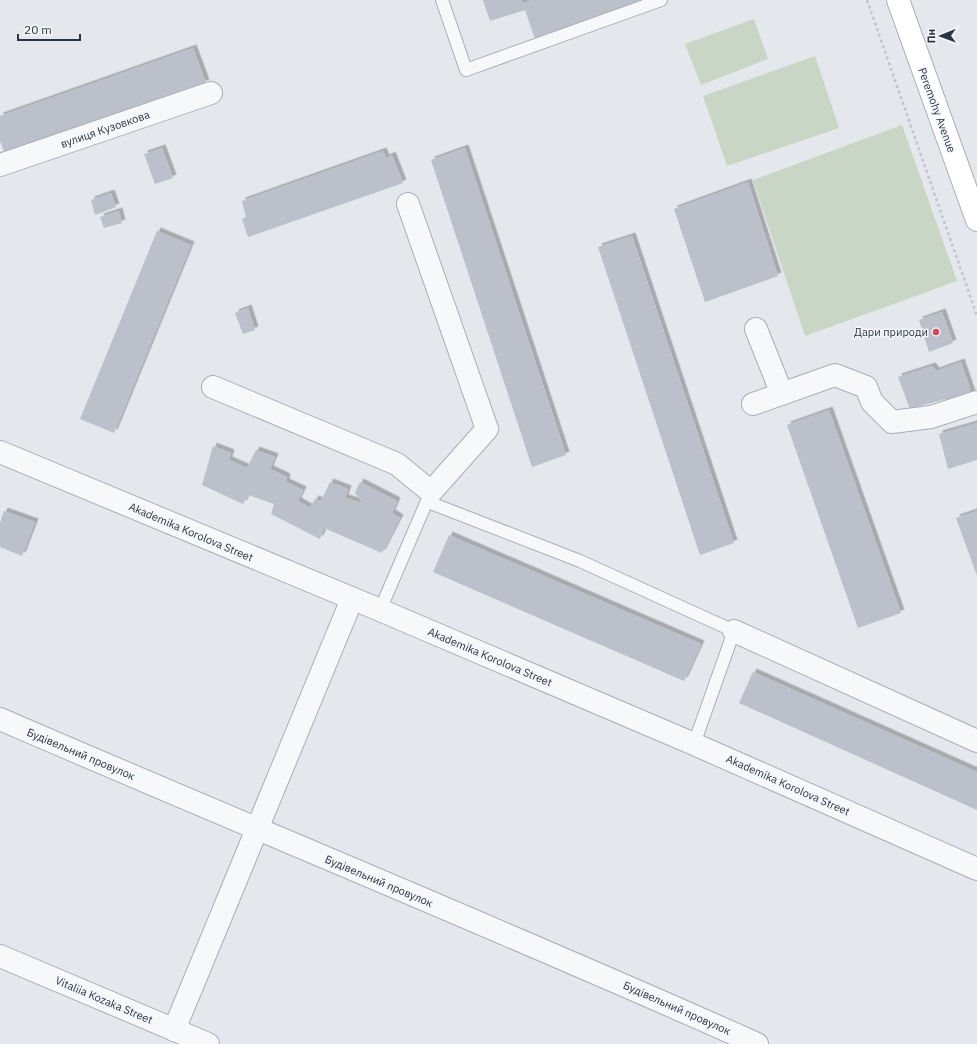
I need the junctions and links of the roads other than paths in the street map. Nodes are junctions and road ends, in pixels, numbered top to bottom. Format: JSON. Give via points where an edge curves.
{"nodes":[{"id":1,"x":442,"y":0,"type":"edge"},
{"id":2,"x":661,"y":0,"type":"edge"},
{"id":3,"x":898,"y":0,"type":"edge"},
{"id":4,"x":211,"y":94,"type":"dead end"},
{"id":5,"x":0,"y":166,"type":"edge"},
{"id":6,"x":408,"y":204,"type":"dead end"},
{"id":7,"x":977,"y":220,"type":"edge"},
{"id":8,"x":756,"y":329,"type":"dead end"},
{"id":9,"x":213,"y":387,"type":"dead end"},
{"id":10,"x":782,"y":394,"type":"junction"},
{"id":11,"x":977,"y":402,"type":"edge"},
{"id":12,"x":753,"y":404,"type":"dead end"},
{"id":13,"x":0,"y":452,"type":"edge"},
{"id":14,"x":429,"y":497,"type":"junction"},
{"id":15,"x":352,"y":599,"type":"junction"},
{"id":16,"x":380,"y":610,"type":"junction"},
{"id":17,"x":734,"y":631,"type":"junction"},
{"id":18,"x":0,"y":719,"type":"edge"},
{"id":19,"x":977,"y":741,"type":"edge"},
{"id":20,"x":694,"y":744,"type":"junction"},
{"id":21,"x":257,"y":830,"type":"junction"},
{"id":22,"x":977,"y":868,"type":"edge"},
{"id":23,"x":0,"y":956,"type":"edge"},
{"id":24,"x":174,"y":1030,"type":"junction"},
{"id":25,"x":208,"y":1044,"type":"edge"},
{"id":26,"x":757,"y":1044,"type":"edge"}],
"edges":[{"from":1,"to":2,"type":"lane","via":[[466,70]]},
{"from":3,"to":7,"type":"main road","name":"Peremohy Avenue"},
{"from":4,"to":5,"type":"street","name":"вулиця Кузовкова"},
{"from":6,"to":14,"type":"street","via":[[487,429]]},
{"from":8,"to":10,"type":"street"},
{"from":9,"to":14,"type":"street","via":[[396,464]]},
{"from":10,"to":11,"type":"street","via":[[835,375],[866,387],[872,402],[892,422],[931,417]]},
{"from":10,"to":12,"type":"street"},
{"from":13,"to":15,"type":"street","name":"Akademika Korolova Street"},
{"from":14,"to":16,"type":"lane"},
{"from":14,"to":17,"type":"lane","via":[[580,561]]},
{"from":15,"to":16,"type":"street","name":"Akademika Korolova Street"},
{"from":15,"to":21,"type":"street"},
{"from":16,"to":20,"type":"street","name":"Akademika Korolova Street"},
{"from":17,"to":19,"type":"street"},
{"from":17,"to":20,"type":"lane"},
{"from":18,"to":21,"type":"street","name":"Будівельний провулок"},
{"from":20,"to":22,"type":"street","name":"Akademika Korolova Street"},
{"from":21,"to":24,"type":"street"},
{"from":21,"to":26,"type":"street","name":"Будівельний провулок","via":[[594,971]]},
{"from":23,"to":24,"type":"street","name":"Vitaliia Kozaka Street"},
{"from":24,"to":25,"type":"street","name":"Vitaliia Kozaka Street"}]}
